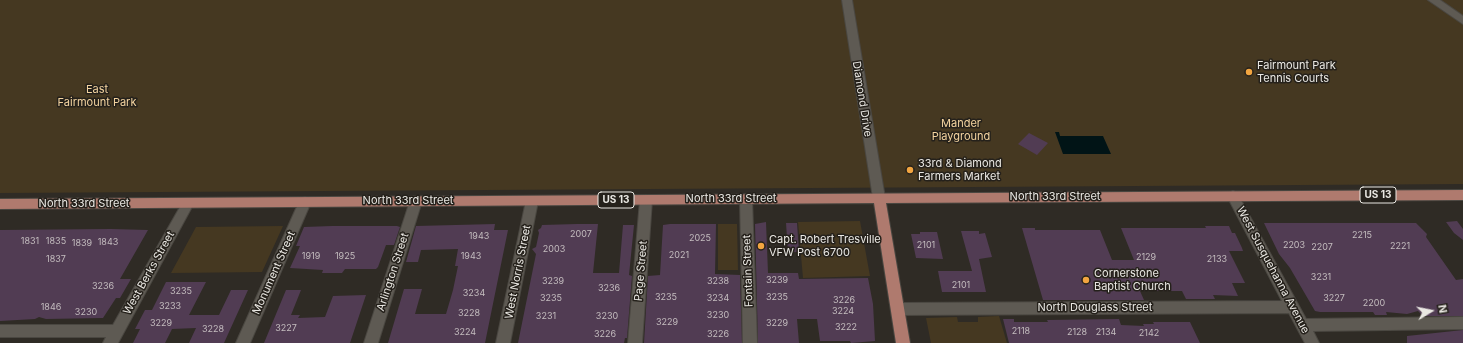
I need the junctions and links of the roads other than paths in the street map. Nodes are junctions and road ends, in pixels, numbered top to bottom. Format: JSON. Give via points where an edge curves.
{"nodes":[{"id":1,"x":847,"y":0,"type":"edge"},
{"id":2,"x":1433,"y":0,"type":"edge"},
{"id":3,"x":1463,"y":21,"type":"edge"},
{"id":4,"x":1463,"y":195,"type":"edge"},
{"id":5,"x":1233,"y":196,"type":"junction"},
{"id":6,"x":879,"y":198,"type":"junction"},
{"id":7,"x":746,"y":199,"type":"junction"},
{"id":8,"x":532,"y":200,"type":"junction"},
{"id":9,"x":646,"y":200,"type":"junction"},
{"id":10,"x":416,"y":201,"type":"junction"},
{"id":11,"x":305,"y":202,"type":"junction"},
{"id":12,"x":188,"y":203,"type":"junction"},
{"id":13,"x":0,"y":204,"type":"edge"},
{"id":14,"x":1293,"y":307,"type":"junction"},
{"id":15,"x":898,"y":309,"type":"junction"},
{"id":16,"x":1463,"y":323,"type":"edge"},
{"id":17,"x":1302,"y":325,"type":"junction"},
{"id":18,"x":0,"y":331,"type":"edge"},
{"id":19,"x":114,"y":337,"type":"edge"},
{"id":20,"x":243,"y":343,"type":"edge"},
{"id":21,"x":371,"y":343,"type":"edge"},
{"id":22,"x":503,"y":343,"type":"edge"},
{"id":23,"x":635,"y":343,"type":"edge"},
{"id":24,"x":750,"y":343,"type":"edge"},
{"id":25,"x":903,"y":343,"type":"edge"},
{"id":26,"x":1312,"y":343,"type":"edge"}],
"edges":[{"from":1,"to":6,"type":"street","name":"Diamond Drive"},
{"from":2,"to":3,"type":"street"},
{"from":4,"to":5,"type":"main road","name":"North 33rd Street","number":"US 13"},
{"from":5,"to":6,"type":"main road","name":"North 33rd Street","number":"US 13"},
{"from":5,"to":14,"type":"street","name":"West Susquehanna Avenue"},
{"from":6,"to":7,"type":"main road","name":"North 33rd Street","number":"US 13"},
{"from":6,"to":15,"type":"main road"},
{"from":7,"to":9,"type":"main road","name":"North 33rd Street","number":"US 13"},
{"from":7,"to":24,"type":"street","name":"Fontain Street"},
{"from":8,"to":9,"type":"main road","name":"North 33rd Street","number":"US 13"},
{"from":8,"to":10,"type":"main road","name":"North 33rd Street","number":"US 13"},
{"from":8,"to":22,"type":"street","name":"West Norris Street"},
{"from":9,"to":23,"type":"street","name":"Page Street"},
{"from":10,"to":11,"type":"main road","name":"North 33rd Street","number":"US 13"},
{"from":10,"to":21,"type":"street","name":"Arlington Street"},
{"from":11,"to":12,"type":"main road","name":"North 33rd Street","number":"US 13"},
{"from":11,"to":20,"type":"street","name":"Monument Street"},
{"from":12,"to":13,"type":"main road","name":"North 33rd Street","number":"US 13"},
{"from":12,"to":19,"type":"street","name":"West Berks Street"},
{"from":14,"to":15,"type":"street","name":"North Douglass Street"},
{"from":14,"to":17,"type":"street","name":"West Susquehanna Avenue"},
{"from":15,"to":25,"type":"main road"},
{"from":16,"to":17,"type":"street"},
{"from":17,"to":26,"type":"street","name":"West Susquehanna Avenue"},
{"from":18,"to":19,"type":"street"}]}
